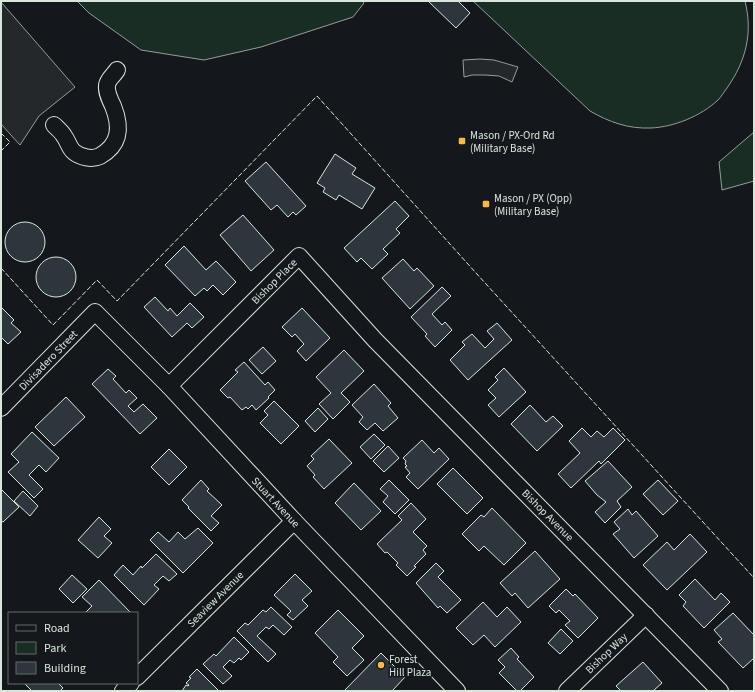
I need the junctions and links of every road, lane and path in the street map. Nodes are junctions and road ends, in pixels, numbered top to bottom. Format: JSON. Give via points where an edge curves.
{"nodes":[{"id":1,"x":117,"y":70,"type":"dead end"},
{"id":2,"x":54,"y":125,"type":"dead end"},
{"id":3,"x":95,"y":312,"type":"joint"},
{"id":4,"x":375,"y":340,"type":"joint"},
{"id":5,"x":169,"y":386,"type":"junction"},
{"id":6,"x":1,"y":408,"type":"edge"},
{"id":7,"x":294,"y":521,"type":"junction"},
{"id":8,"x":646,"y":615,"type":"junction"},
{"id":9,"x":138,"y":676,"type":"edge"},
{"id":10,"x":457,"y":691,"type":"edge"},
{"id":11,"x":567,"y":691,"type":"edge"},
{"id":12,"x":720,"y":691,"type":"edge"}],
"edges":[{"from":1,"to":2,"type":"street","via":[[107,85],[108,95],[118,119],[115,142],[108,151],[97,157],[85,158],[74,152]]},
{"from":3,"to":5,"type":"street","name":"Stuart Avenue"},
{"from":3,"to":6,"type":"street","name":"Divisadero Street"},
{"from":4,"to":5,"type":"street","name":"Bishop Place","via":[[299,256]]},
{"from":4,"to":8,"type":"street","name":"Bishop Avenue"},
{"from":5,"to":7,"type":"street","name":"Stuart Avenue"},
{"from":7,"to":9,"type":"street","name":"Seaview Avenue"},
{"from":7,"to":10,"type":"street","name":"Stuart Avenue"},
{"from":8,"to":11,"type":"street","name":"Bishop Way"},
{"from":8,"to":12,"type":"street","name":"Bishop Avenue"}]}
